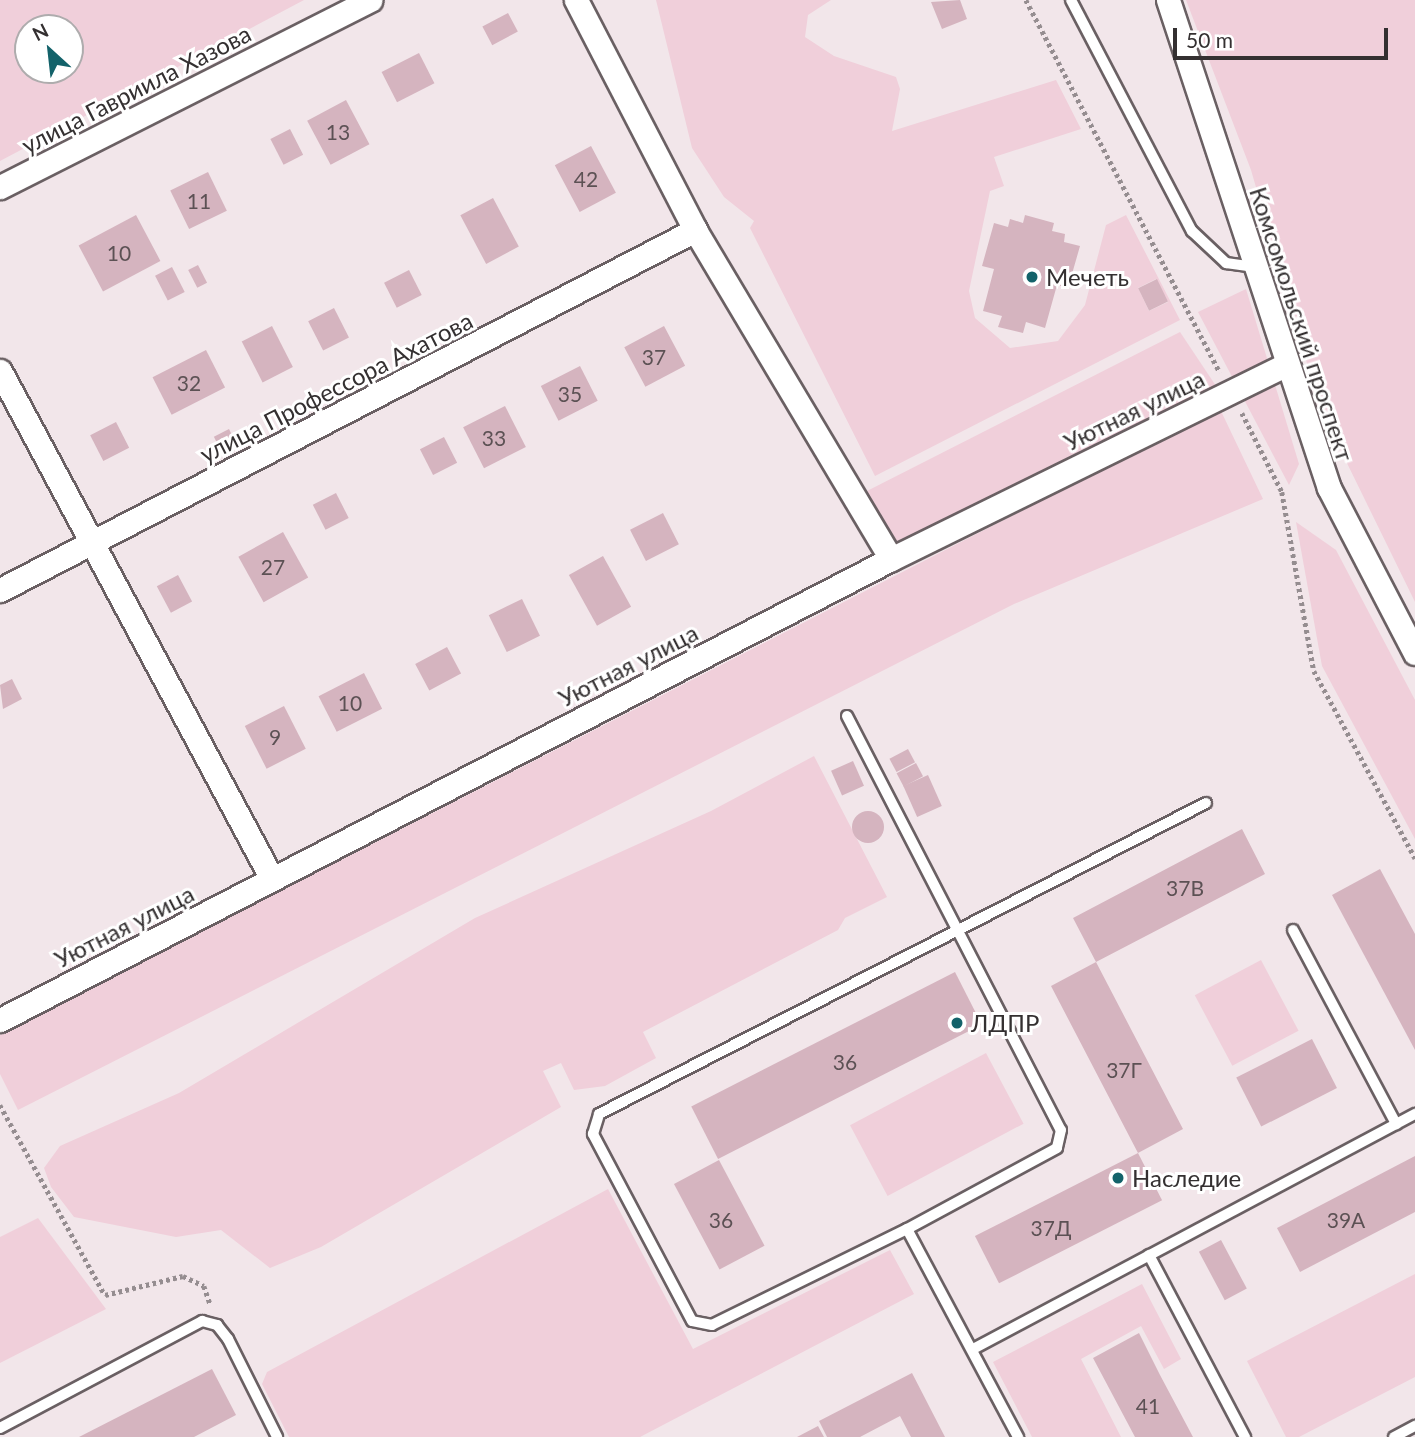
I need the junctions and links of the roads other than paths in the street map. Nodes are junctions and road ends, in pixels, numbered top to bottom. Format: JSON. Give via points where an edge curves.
{"nodes":[{"id":1,"x":371,"y":0,"type":"edge"},
{"id":2,"x":576,"y":0,"type":"edge"},
{"id":3,"x":1071,"y":0,"type":"edge"},
{"id":4,"x":1168,"y":0,"type":"edge"},
{"id":5,"x":0,"y":187,"type":"edge"},
{"id":6,"x":695,"y":230,"type":"junction"},
{"id":7,"x":1255,"y":267,"type":"junction"},
{"id":8,"x":1284,"y":366,"type":"junction"},
{"id":9,"x":0,"y":371,"type":"edge"},
{"id":10,"x":93,"y":542,"type":"junction"},
{"id":11,"x":891,"y":559,"type":"junction"},
{"id":12,"x":0,"y":590,"type":"edge"},
{"id":13,"x":1415,"y":653,"type":"edge"},
{"id":14,"x":848,"y":716,"type":"dead end"},
{"id":15,"x":1206,"y":803,"type":"dead end"},
{"id":16,"x":272,"y":879,"type":"junction"},
{"id":17,"x":958,"y":929,"type":"junction"},
{"id":18,"x":1293,"y":930,"type":"dead end"},
{"id":19,"x":0,"y":1020,"type":"edge"},
{"id":20,"x":1415,"y":1114,"type":"edge"},
{"id":21,"x":1396,"y":1124,"type":"junction"},
{"id":22,"x":907,"y":1229,"type":"junction"},
{"id":23,"x":1149,"y":1255,"type":"junction"},
{"id":24,"x":972,"y":1349,"type":"junction"},
{"id":25,"x":1415,"y":1426,"type":"edge"},
{"id":26,"x":0,"y":1428,"type":"edge"},
{"id":27,"x":277,"y":1437,"type":"edge"},
{"id":28,"x":1018,"y":1437,"type":"edge"},
{"id":29,"x":1245,"y":1437,"type":"edge"},
{"id":30,"x":1394,"y":1437,"type":"edge"}],
"edges":[{"from":1,"to":5,"type":"street","name":"улица Гавриила Хазова"},
{"from":2,"to":6,"type":"street"},
{"from":3,"to":7,"type":"lane","via":[[1192,232],[1226,263]]},
{"from":4,"to":7,"type":"street","name":"Комсомольский проспект"},
{"from":6,"to":10,"type":"street","name":"улица Профессора Ахатова"},
{"from":6,"to":11,"type":"street"},
{"from":7,"to":8,"type":"street","name":"Комсомольский проспект"},
{"from":8,"to":11,"type":"street","name":"Уютная улица"},
{"from":8,"to":13,"type":"street","name":"Комсомольский проспект","via":[[1329,488]]},
{"from":9,"to":10,"type":"street"},
{"from":10,"to":12,"type":"street","name":"улица Профессора Ахатова"},
{"from":10,"to":16,"type":"street"},
{"from":11,"to":16,"type":"street","name":"Уютная улица"},
{"from":14,"to":17,"type":"lane"},
{"from":15,"to":17,"type":"lane"},
{"from":16,"to":19,"type":"street","name":"Уютная улица"},
{"from":17,"to":22,"type":"lane","via":[[1061,1130],[1057,1148]]},
{"from":17,"to":22,"type":"lane","via":[[599,1114],[593,1134],[692,1321],[712,1325]]},
{"from":18,"to":21,"type":"lane"},
{"from":20,"to":21,"type":"lane"},
{"from":21,"to":23,"type":"lane"},
{"from":22,"to":24,"type":"lane"},
{"from":23,"to":24,"type":"lane"},
{"from":23,"to":29,"type":"lane"},
{"from":24,"to":28,"type":"lane"},
{"from":25,"to":30,"type":"lane"},
{"from":26,"to":27,"type":"lane","via":[[202,1321],[217,1325]]}]}
